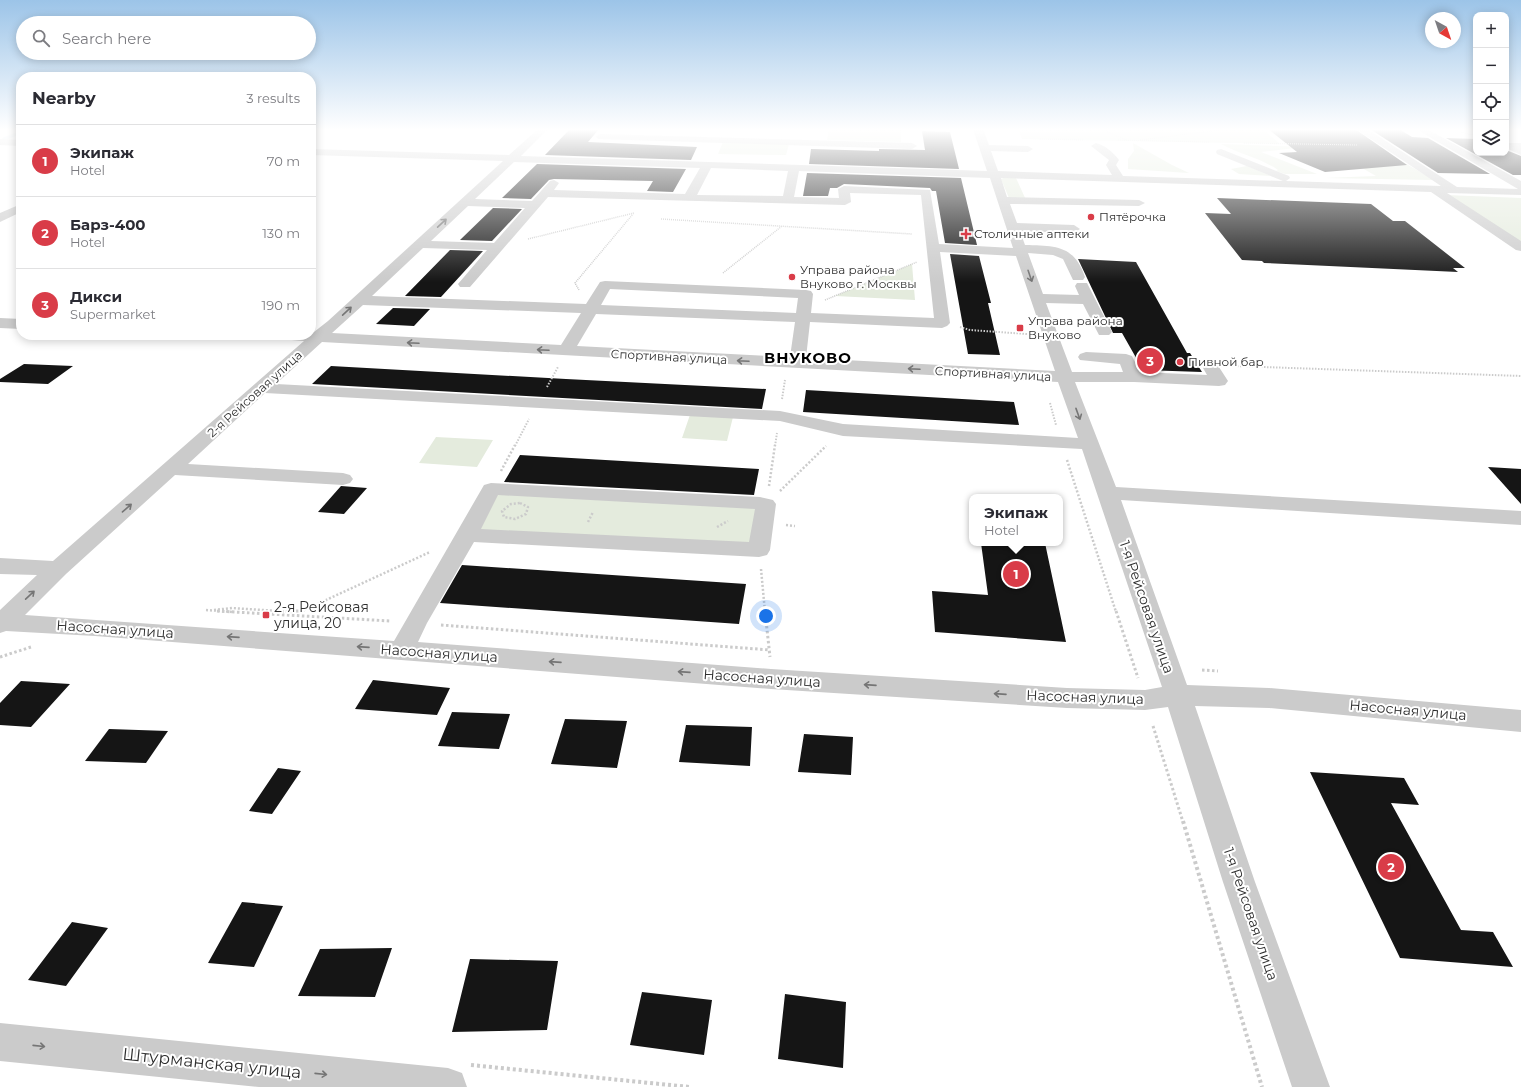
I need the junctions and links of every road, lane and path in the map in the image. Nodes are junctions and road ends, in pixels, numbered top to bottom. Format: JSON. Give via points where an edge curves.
{"nodes":[{"id":1,"x":489,"y":180,"type":"edge"},
{"id":2,"x":699,"y":180,"type":"edge"},
{"id":3,"x":792,"y":180,"type":"edge"},
{"id":4,"x":995,"y":180,"type":"edge"},
{"id":5,"x":1173,"y":180,"type":"edge"},
{"id":6,"x":1237,"y":180,"type":"edge"},
{"id":7,"x":1285,"y":180,"type":"edge"},
{"id":8,"x":1367,"y":180,"type":"edge"},
{"id":9,"x":1439,"y":180,"type":"edge"},
{"id":10,"x":1510,"y":180,"type":"edge"},
{"id":11,"x":555,"y":182,"type":"dead end"},
{"id":12,"x":1244,"y":182,"type":"junction"},
{"id":13,"x":1295,"y":184,"type":"junction"},
{"id":14,"x":1521,"y":186,"type":"edge"},
{"id":15,"x":1385,"y":187,"type":"junction"},
{"id":16,"x":1433,"y":189,"type":"junction"},
{"id":17,"x":1454,"y":189,"type":"junction"},
{"id":18,"x":1521,"y":192,"type":"edge"},
{"id":19,"x":545,"y":193,"type":"junction"},
{"id":20,"x":689,"y":198,"type":"junction"},
{"id":21,"x":788,"y":200,"type":"junction"},
{"id":22,"x":1002,"y":200,"type":"junction"},
{"id":23,"x":465,"y":202,"type":"junction"},
{"id":24,"x":1138,"y":203,"type":"dead end"},
{"id":25,"x":535,"y":205,"type":"junction"},
{"id":26,"x":16,"y":210,"type":"edge"},
{"id":27,"x":634,"y":214,"type":"dead end"},
{"id":28,"x":0,"y":218,"type":"edge"},
{"id":29,"x":661,"y":219,"type":"dead end"},
{"id":30,"x":782,"y":226,"type":"junction"},
{"id":31,"x":1012,"y":227,"type":"junction"},
{"id":32,"x":1074,"y":228,"type":"dead end"},
{"id":33,"x":420,"y":244,"type":"junction"},
{"id":34,"x":932,"y":246,"type":"junction"},
{"id":35,"x":1520,"y":246,"type":"edge"},
{"id":36,"x":499,"y":247,"type":"junction"},
{"id":37,"x":1020,"y":250,"type":"junction"},
{"id":38,"x":465,"y":284,"type":"dead end"},
{"id":39,"x":711,"y":290,"type":"junction"},
{"id":40,"x":1037,"y":298,"type":"junction"},
{"id":41,"x":359,"y":300,"type":"junction"},
{"id":42,"x":1088,"y":300,"type":"junction"},
{"id":43,"x":591,"y":309,"type":"junction"},
{"id":44,"x":803,"y":313,"type":"junction"},
{"id":45,"x":942,"y":322,"type":"junction"},
{"id":46,"x":0,"y":323,"type":"edge"},
{"id":47,"x":16,"y":324,"type":"edge"},
{"id":48,"x":1104,"y":332,"type":"dead end"},
{"id":49,"x":1028,"y":334,"type":"dead end"},
{"id":50,"x":318,"y":337,"type":"joint"},
{"id":51,"x":315,"y":340,"type":"edge"},
{"id":52,"x":566,"y":352,"type":"junction"},
{"id":53,"x":1086,"y":357,"type":"dead end"},
{"id":54,"x":798,"y":363,"type":"junction"},
{"id":55,"x":1211,"y":368,"type":"joint"},
{"id":56,"x":1521,"y":376,"type":"edge"},
{"id":57,"x":1134,"y":377,"type":"junction"},
{"id":58,"x":1065,"y":378,"type":"junction"},
{"id":59,"x":261,"y":388,"type":"junction"},
{"id":60,"x":1048,"y":398,"type":"dead end"},
{"id":61,"x":842,"y":430,"type":"junction"},
{"id":62,"x":1062,"y":442,"type":"junction"},
{"id":63,"x":1089,"y":444,"type":"junction"},
{"id":64,"x":172,"y":469,"type":"junction"},
{"id":65,"x":343,"y":479,"type":"dead end"},
{"id":66,"x":1108,"y":493,"type":"junction"},
{"id":67,"x":600,"y":495,"type":"junction"},
{"id":68,"x":763,"y":504,"type":"junction"},
{"id":69,"x":528,"y":507,"type":"joint"},
{"id":70,"x":1521,"y":518,"type":"edge"},
{"id":71,"x":466,"y":536,"type":"junction"},
{"id":72,"x":580,"y":541,"type":"junction"},
{"id":73,"x":682,"y":546,"type":"junction"},
{"id":74,"x":759,"y":550,"type":"junction"},
{"id":75,"x":0,"y":566,"type":"edge"},
{"id":76,"x":58,"y":569,"type":"junction"},
{"id":77,"x":1,"y":623,"type":"edge"},
{"id":78,"x":415,"y":623,"type":"junction"},
{"id":79,"x":31,"y":647,"type":"dead end"},
{"id":80,"x":402,"y":650,"type":"junction"},
{"id":81,"x":770,"y":650,"type":"junction"},
{"id":82,"x":0,"y":657,"type":"edge"},
{"id":83,"x":771,"y":679,"type":"junction"},
{"id":84,"x":1139,"y":682,"type":"dead end"},
{"id":85,"x":1178,"y":695,"type":"junction"},
{"id":86,"x":1521,"y":721,"type":"edge"},
{"id":87,"x":1153,"y":726,"type":"dead end"},
{"id":88,"x":0,"y":1042,"type":"edge"},
{"id":89,"x":448,"y":1087,"type":"edge"},
{"id":90,"x":1262,"y":1087,"type":"edge"},
{"id":91,"x":1311,"y":1087,"type":"edge"}],
"edges":[{"from":1,"to":23,"type":"street","name":"2-я Рейсовая улица"},
{"from":2,"to":20,"type":"street"},
{"from":3,"to":21,"type":"street"},
{"from":4,"to":22,"type":"street","name":"1-я Рейсовая улица"},
{"from":5,"to":12,"type":"street"},
{"from":6,"to":12,"type":"street"},
{"from":7,"to":13,"type":"street"},
{"from":8,"to":15,"type":"street"},
{"from":9,"to":17,"type":"street"},
{"from":10,"to":14,"type":"street"},
{"from":11,"to":19,"type":"street"},
{"from":12,"to":13,"type":"street"},
{"from":13,"to":15,"type":"street"},
{"from":15,"to":16,"type":"street"},
{"from":16,"to":17,"type":"street"},
{"from":16,"to":35,"type":"street"},
{"from":17,"to":18,"type":"street"},
{"from":19,"to":20,"type":"street"},
{"from":19,"to":25,"type":"street"},
{"from":20,"to":21,"type":"street"},
{"from":21,"to":34,"type":"street","via":[[845,202],[844,189],[926,192]]},
{"from":22,"to":24,"type":"street"},
{"from":22,"to":31,"type":"street","name":"1-я Рейсовая улица"},
{"from":23,"to":25,"type":"street"},
{"from":33,"to":23,"type":"street","name":"2-я Рейсовая улица","one_way":true},
{"from":25,"to":36,"type":"street"},
{"from":26,"to":28,"type":"street"},
{"from":27,"to":43,"type":"path","via":[[575,283]]},
{"from":29,"to":30,"type":"path"},
{"from":30,"to":34,"type":"path"},
{"from":30,"to":39,"type":"path","via":[[720,275]]},
{"from":31,"to":32,"type":"street"},
{"from":31,"to":37,"type":"street","name":"1-я Рейсовая улица"},
{"from":33,"to":36,"type":"street"},
{"from":33,"to":41,"type":"street","name":"2-я Рейсовая улица"},
{"from":34,"to":37,"type":"street"},
{"from":34,"to":44,"type":"path"},
{"from":34,"to":45,"type":"street"},
{"from":36,"to":38,"type":"street"},
{"from":37,"to":40,"type":"street","name":"1-я Рейсовая улица","one_way":true},
{"from":37,"to":42,"type":"street","via":[[1052,251],[1066,255],[1071,260]]},
{"from":39,"to":43,"type":"street","via":[[605,285]]},
{"from":39,"to":44,"type":"street","via":[[806,294]]},
{"from":40,"to":42,"type":"street"},
{"from":40,"to":58,"type":"street","name":"1-я Рейсовая улица"},
{"from":41,"to":43,"type":"street"},
{"from":50,"to":41,"type":"street","name":"2-я Рейсовая улица","one_way":true},
{"from":42,"to":48,"type":"street"},
{"from":43,"to":44,"type":"street"},
{"from":43,"to":52,"type":"street"},
{"from":44,"to":45,"type":"street"},
{"from":44,"to":54,"type":"street"},
{"from":45,"to":49,"type":"path","via":[[970,330]]},
{"from":46,"to":47,"type":"street"},
{"from":52,"to":50,"type":"street","name":"Спортивная улица","one_way":true},
{"from":51,"to":59,"type":"street","name":"2-я Рейсовая улица"},
{"from":54,"to":52,"type":"street","name":"Спортивная улица","one_way":true},
{"from":53,"to":57,"type":"street","via":[[1126,359]]},
{"from":58,"to":54,"type":"street","name":"Спортивная улица","one_way":true},
{"from":55,"to":56,"type":"path","via":[[1235,366]]},
{"from":55,"to":57,"type":"street","name":"Спортивная улица","via":[[1219,381]]},
{"from":57,"to":58,"type":"street","name":"Спортивная улица"},
{"from":58,"to":63,"type":"street","name":"1-я Рейсовая улица","one_way":true},
{"from":59,"to":61,"type":"street","via":[[780,416]]},
{"from":59,"to":64,"type":"street","name":"2-я Рейсовая улица"},
{"from":60,"to":62,"type":"path"},
{"from":61,"to":62,"type":"street"},
{"from":61,"to":68,"type":"path"},
{"from":62,"to":63,"type":"street"},
{"from":62,"to":84,"type":"path"},
{"from":63,"to":66,"type":"street","name":"1-я Рейсовая улица"},
{"from":64,"to":65,"type":"street"},
{"from":76,"to":64,"type":"street","name":"2-я Рейсовая улица","one_way":true},
{"from":66,"to":70,"type":"street"},
{"from":66,"to":85,"type":"street","name":"1-я Рейсовая улица"},
{"from":67,"to":68,"type":"street"},
{"from":67,"to":71,"type":"street","via":[[491,489]]},
{"from":67,"to":72,"type":"path"},
{"from":68,"to":73,"type":"path"},
{"from":68,"to":74,"type":"street"},
{"from":69,"to":69,"type":"path","via":[[526,514],[520,518],[511,519],[502,514],[510,504],[520,503]]},
{"from":71,"to":72,"type":"street"},
{"from":71,"to":78,"type":"street"},
{"from":71,"to":78,"type":"path","via":[[299,612],[232,608],[206,610]]},
{"from":72,"to":73,"type":"street"},
{"from":73,"to":74,"type":"street"},
{"from":74,"to":81,"type":"path"},
{"from":75,"to":76,"type":"street"},
{"from":77,"to":76,"type":"street","name":"2-я Рейсовая улица","one_way":true},
{"from":80,"to":77,"type":"street","name":"Насосная улица","one_way":true,"via":[[95,627]]},
{"from":78,"to":80,"type":"street"},
{"from":78,"to":81,"type":"path"},
{"from":79,"to":82,"type":"path"},
{"from":83,"to":80,"type":"street","name":"Насосная улица","one_way":true},
{"from":81,"to":83,"type":"path"},
{"from":85,"to":83,"type":"street","name":"Насосная улица","one_way":true,"via":[[1145,700],[1067,698]]},
{"from":85,"to":86,"type":"street","name":"Насосная улица","via":[[1269,698]]},
{"from":85,"to":91,"type":"street","name":"1-я Рейсовая улица","via":[[1239,882]]},
{"from":87,"to":90,"type":"path","via":[[1201,878]]},
{"from":88,"to":89,"type":"street","name":"Штурманская улица","one_way":true}]}
